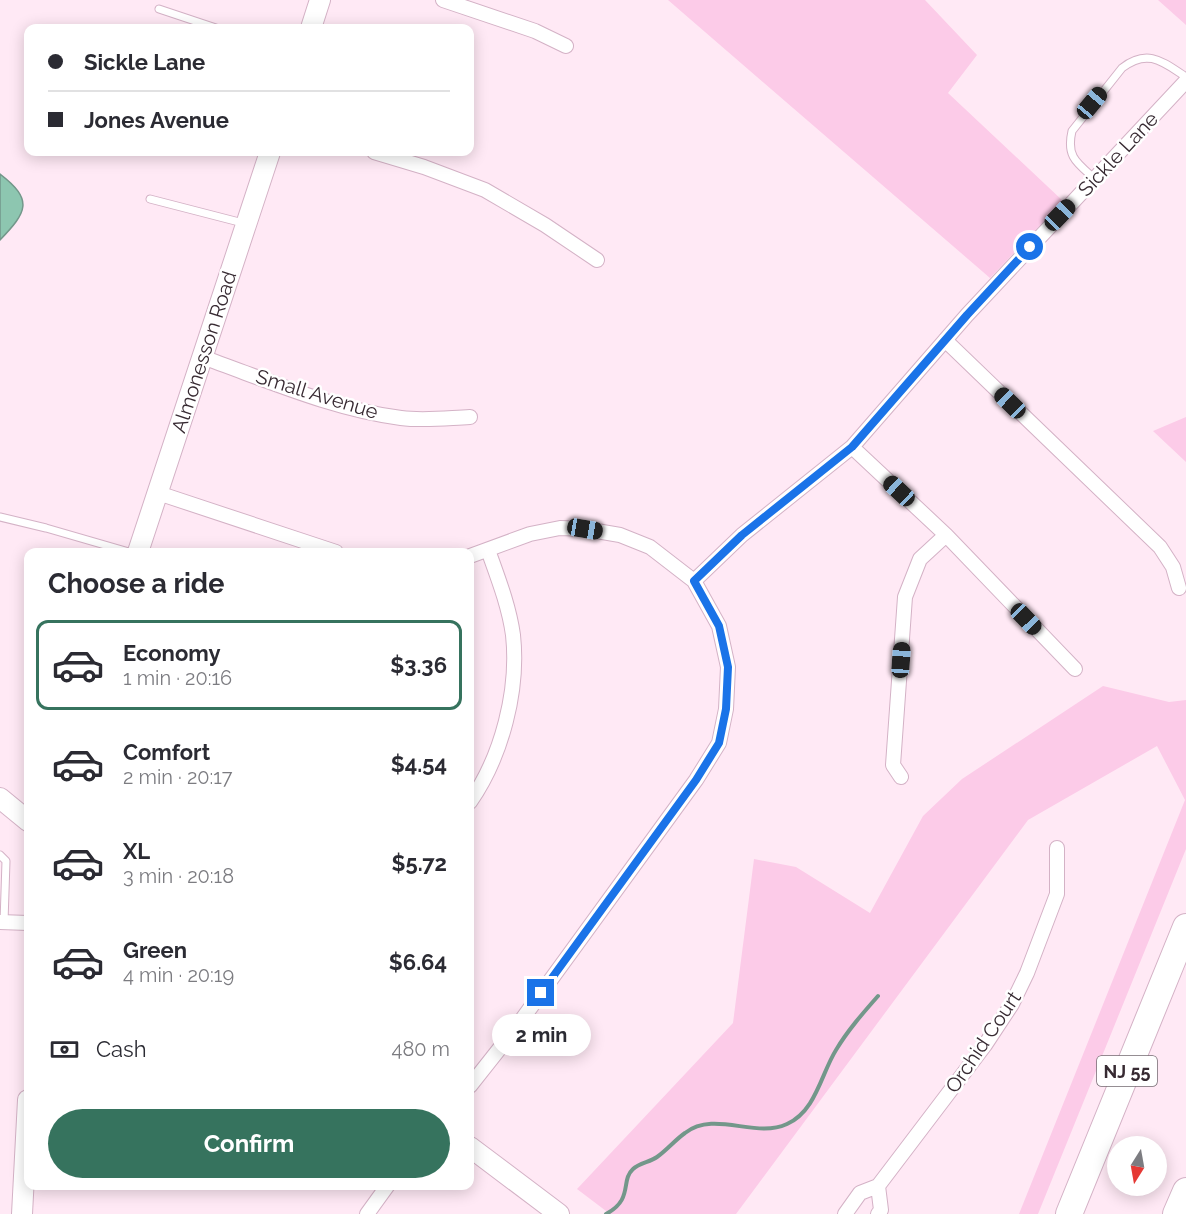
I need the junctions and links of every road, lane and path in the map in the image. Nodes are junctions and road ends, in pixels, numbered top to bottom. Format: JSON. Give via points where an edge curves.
{"nodes":[{"id":1,"x":320,"y":0,"type":"edge"},
{"id":2,"x":443,"y":0,"type":"edge"},
{"id":3,"x":159,"y":9,"type":"dead end"},
{"id":4,"x":204,"y":24,"type":"edge"},
{"id":5,"x":311,"y":24,"type":"edge"},
{"id":6,"x":566,"y":46,"type":"dead end"},
{"id":7,"x":1186,"y":79,"type":"edge"},
{"id":8,"x":269,"y":156,"type":"edge"},
{"id":9,"x":387,"y":156,"type":"edge"},
{"id":10,"x":1095,"y":179,"type":"junction"},
{"id":11,"x":150,"y":199,"type":"dead end"},
{"id":12,"x":246,"y":224,"type":"junction"},
{"id":13,"x":597,"y":260,"type":"dead end"},
{"id":14,"x":945,"y":340,"type":"junction"},
{"id":15,"x":202,"y":357,"type":"junction"},
{"id":16,"x":470,"y":417,"type":"dead end"},
{"id":17,"x":852,"y":447,"type":"junction"},
{"id":18,"x":158,"y":493,"type":"junction"},
{"id":19,"x":0,"y":517,"type":"edge"},
{"id":20,"x":946,"y":535,"type":"junction"},
{"id":21,"x":115,"y":548,"type":"edge"},
{"id":22,"x":139,"y":548,"type":"edge"},
{"id":23,"x":324,"y":548,"type":"edge"},
{"id":24,"x":488,"y":550,"type":"junction"},
{"id":25,"x":474,"y":555,"type":"edge"},
{"id":26,"x":694,"y":581,"type":"junction"},
{"id":27,"x":1179,"y":588,"type":"dead end"},
{"id":28,"x":1075,"y":669,"type":"dead end"},
{"id":29,"x":900,"y":777,"type":"dead end"},
{"id":30,"x":474,"y":794,"type":"edge"},
{"id":31,"x":0,"y":798,"type":"edge"},
{"id":32,"x":24,"y":818,"type":"edge"},
{"id":33,"x":1057,"y":848,"type":"dead end"},
{"id":34,"x":0,"y":855,"type":"edge"},
{"id":35,"x":2,"y":922,"type":"edge"},
{"id":36,"x":24,"y":923,"type":"edge"},
{"id":37,"x":1186,"y":927,"type":"edge"},
{"id":38,"x":474,"y":1081,"type":"edge"},
{"id":39,"x":474,"y":1150,"type":"edge"},
{"id":40,"x":24,"y":1176,"type":"edge"},
{"id":41,"x":878,"y":1186,"type":"junction"},
{"id":42,"x":384,"y":1190,"type":"edge"},
{"id":43,"x":1186,"y":1191,"type":"edge"},
{"id":44,"x":22,"y":1214,"type":"edge"},
{"id":45,"x":367,"y":1214,"type":"edge"},
{"id":46,"x":559,"y":1214,"type":"edge"},
{"id":47,"x":845,"y":1214,"type":"edge"},
{"id":48,"x":878,"y":1214,"type":"edge"},
{"id":49,"x":1069,"y":1214,"type":"edge"},
{"id":50,"x":1176,"y":1214,"type":"edge"}],
"edges":[{"from":1,"to":5,"type":"street"},
{"from":2,"to":6,"type":"street","via":[[535,31]]},
{"from":3,"to":4,"type":"lane"},
{"from":7,"to":10,"type":"street","name":"Sickle Lane"},
{"from":7,"to":10,"type":"lane","via":[[1154,58],[1142,57],[1122,68],[1072,131],[1069,142],[1076,162]]},
{"from":8,"to":12,"type":"street","name":"Almonesson Road"},
{"from":9,"to":13,"type":"street","via":[[485,190]]},
{"from":10,"to":14,"type":"street","name":"Sickle Lane"},
{"from":11,"to":12,"type":"lane"},
{"from":12,"to":15,"type":"street","name":"Almonesson Road"},
{"from":14,"to":17,"type":"street","name":"Sickle Lane"},
{"from":14,"to":27,"type":"street","via":[[1160,548],[1173,567]]},
{"from":15,"to":16,"type":"street","name":"Small Avenue","via":[[356,409],[402,418]]},
{"from":15,"to":18,"type":"street","name":"Almonesson Road"},
{"from":17,"to":20,"type":"street"},
{"from":17,"to":26,"type":"street","name":"Sickle Lane","via":[[742,535]]},
{"from":18,"to":22,"type":"street","name":"Almonesson Road"},
{"from":18,"to":23,"type":"street"},
{"from":19,"to":21,"type":"lane"},
{"from":20,"to":28,"type":"street"},
{"from":20,"to":29,"type":"street","via":[[920,559],[905,597],[892,765]]},
{"from":24,"to":25,"type":"street"},
{"from":24,"to":26,"type":"street","via":[[540,532],[585,529],[620,535],[650,547]]},
{"from":24,"to":30,"type":"street","via":[[512,633],[513,695],[495,753]]},
{"from":26,"to":38,"type":"street","via":[[719,626],[728,667],[719,743],[696,780]]},
{"from":31,"to":32,"type":"street"},
{"from":33,"to":41,"type":"street","name":"Orchid Court","via":[[1057,894],[1012,1004]]},
{"from":34,"to":35,"type":"lane","via":[[6,861]]},
{"from":35,"to":36,"type":"street"},
{"from":37,"to":49,"type":"highway","number":"NJ 55"},
{"from":39,"to":46,"type":"street"},
{"from":40,"to":44,"type":"street"},
{"from":41,"to":47,"type":"street","name":"Orchid Court","via":[[860,1193]]},
{"from":41,"to":48,"type":"street"},
{"from":42,"to":45,"type":"street"},
{"from":43,"to":50,"type":"highway"}]}
